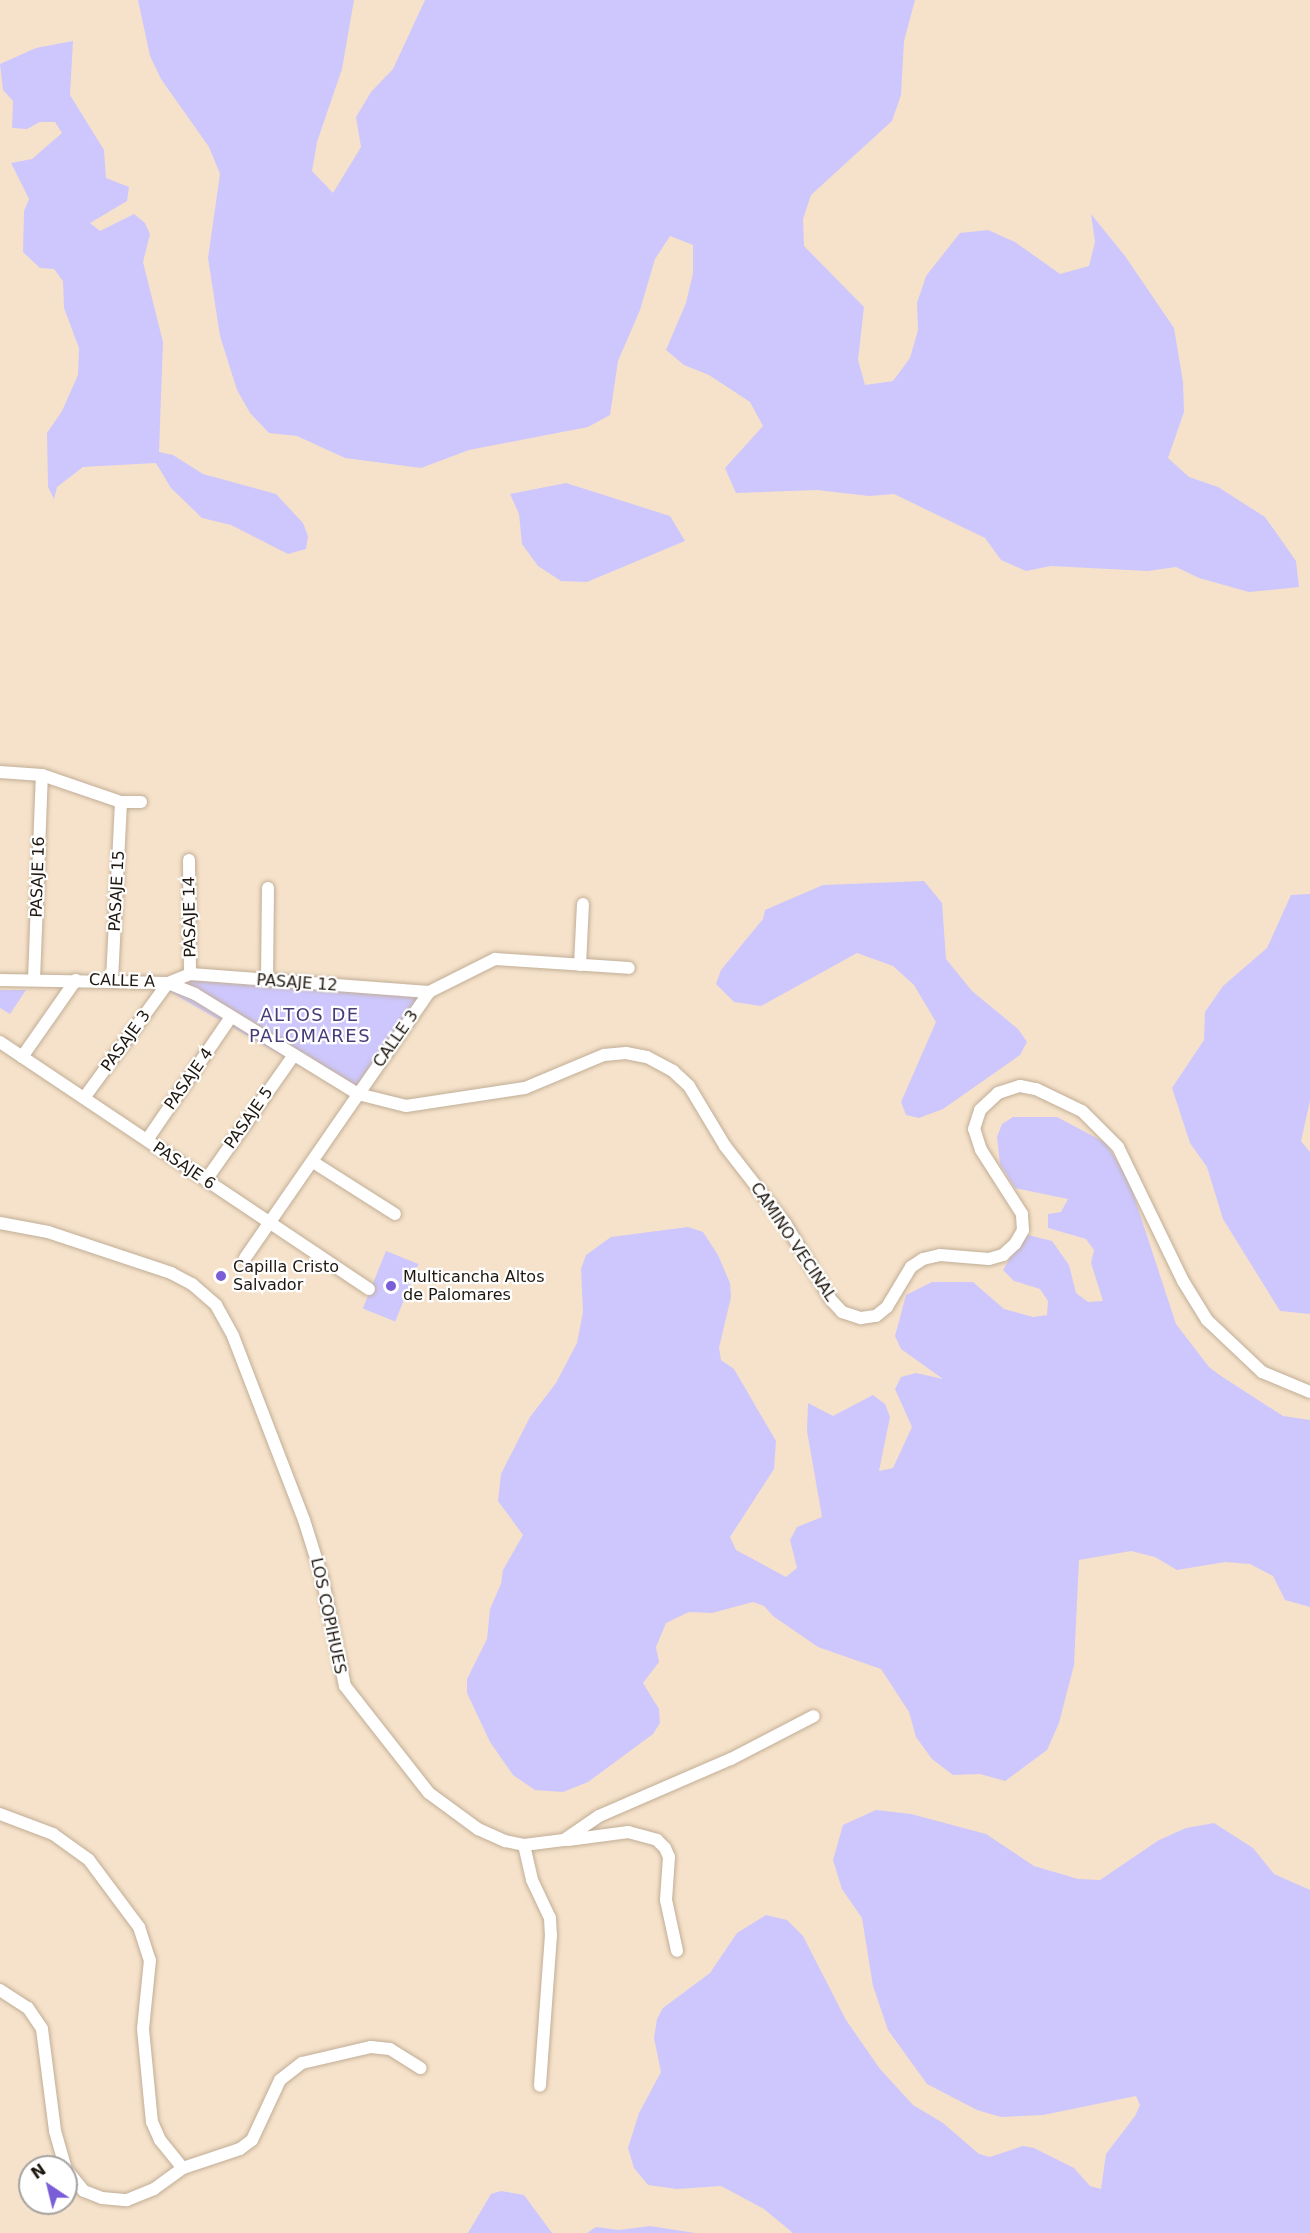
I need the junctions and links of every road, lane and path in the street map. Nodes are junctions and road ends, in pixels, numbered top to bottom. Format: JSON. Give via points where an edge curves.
{"nodes":[{"id":1,"x":0,"y":772,"type":"edge"},
{"id":2,"x":42,"y":775,"type":"junction"},
{"id":3,"x":121,"y":802,"type":"junction"},
{"id":4,"x":141,"y":802,"type":"dead end"},
{"id":5,"x":189,"y":860,"type":"dead end"},
{"id":6,"x":268,"y":888,"type":"dead end"},
{"id":7,"x":583,"y":904,"type":"dead end"},
{"id":8,"x":580,"y":965,"type":"junction"},
{"id":9,"x":629,"y":968,"type":"dead end"},
{"id":10,"x":190,"y":974,"type":"junction"},
{"id":11,"x":0,"y":980,"type":"edge"},
{"id":12,"x":34,"y":980,"type":"junction"},
{"id":13,"x":76,"y":980,"type":"junction"},
{"id":14,"x":112,"y":980,"type":"junction"},
{"id":15,"x":267,"y":981,"type":"junction"},
{"id":16,"x":168,"y":983,"type":"junction"},
{"id":17,"x":429,"y":992,"type":"junction"},
{"id":18,"x":231,"y":1017,"type":"junction"},
{"id":19,"x":0,"y":1042,"type":"edge"},
{"id":20,"x":293,"y":1056,"type":"junction"},
{"id":21,"x":22,"y":1057,"type":"junction"},
{"id":22,"x":358,"y":1094,"type":"junction"},
{"id":23,"x":84,"y":1098,"type":"junction"},
{"id":24,"x":147,"y":1140,"type":"junction"},
{"id":25,"x":313,"y":1162,"type":"junction"},
{"id":26,"x":206,"y":1180,"type":"junction"},
{"id":27,"x":395,"y":1214,"type":"dead end"},
{"id":28,"x":0,"y":1223,"type":"edge"},
{"id":29,"x":270,"y":1223,"type":"junction"},
{"id":30,"x":245,"y":1258,"type":"dead end"},
{"id":31,"x":369,"y":1289,"type":"dead end"},
{"id":32,"x":1310,"y":1392,"type":"edge"},
{"id":33,"x":814,"y":1716,"type":"dead end"},
{"id":34,"x":0,"y":1814,"type":"edge"},
{"id":35,"x":564,"y":1840,"type":"junction"},
{"id":36,"x":524,"y":1845,"type":"junction"},
{"id":37,"x":678,"y":1951,"type":"dead end"},
{"id":38,"x":0,"y":1990,"type":"edge"},
{"id":39,"x":420,"y":2068,"type":"dead end"},
{"id":40,"x":540,"y":2086,"type":"dead end"},
{"id":41,"x":62,"y":2155,"type":"edge"},
{"id":42,"x":183,"y":2168,"type":"junction"},
{"id":43,"x":78,"y":2183,"type":"edge"}],
"edges":[{"from":1,"to":2,"type":"street"},
{"from":2,"to":3,"type":"street"},
{"from":2,"to":12,"type":"street","name":"PASAJE 16"},
{"from":3,"to":4,"type":"street"},
{"from":3,"to":14,"type":"street","name":"PASAJE 15"},
{"from":5,"to":10,"type":"street","name":"PASAJE 14"},
{"from":6,"to":15,"type":"street"},
{"from":7,"to":8,"type":"street"},
{"from":8,"to":9,"type":"street","name":"CALLE 3"},
{"from":8,"to":17,"type":"street","name":"CALLE 3","via":[[495,959]]},
{"from":10,"to":15,"type":"street","name":"PASAJE 12"},
{"from":10,"to":16,"type":"street","name":"PASAJE 12"},
{"from":11,"to":12,"type":"street","name":"CALLE A"},
{"from":12,"to":13,"type":"street","name":"CALLE A"},
{"from":13,"to":14,"type":"street","name":"CALLE A"},
{"from":13,"to":21,"type":"street"},
{"from":14,"to":16,"type":"street","name":"CALLE A"},
{"from":15,"to":17,"type":"street","name":"PASAJE 12"},
{"from":16,"to":18,"type":"street","name":"CALLE A","via":[[195,994]]},
{"from":16,"to":23,"type":"street","name":"PASAJE 3"},
{"from":17,"to":22,"type":"street","name":"CALLE 3"},
{"from":18,"to":20,"type":"street","name":"CALLE A"},
{"from":18,"to":24,"type":"street","name":"PASAJE 4"},
{"from":19,"to":21,"type":"street","name":"PASAJE 6"},
{"from":20,"to":22,"type":"street","name":"CALLE A"},
{"from":20,"to":26,"type":"street","name":"PASAJE 5"},
{"from":21,"to":23,"type":"street","name":"PASAJE 6"},
{"from":22,"to":25,"type":"street","name":"CALLE 3"},
{"from":22,"to":32,"type":"street","name":"CAMINO VECINAL","via":[[417,1107],[525,1088],[604,1055],[626,1053],[657,1061],[693,1091],[725,1146],[784,1223],[831,1300],[842,1312],[865,1319],[876,1316],[894,1301],[911,1267],[922,1259],[940,1255],[988,1259],[1003,1255],[1015,1244],[1023,1230],[1022,1214],[981,1150],[974,1129],[980,1110],[998,1093],[1013,1087],[1036,1089],[1082,1111],[1118,1147],[1183,1281],[1207,1320],[1263,1372]]},
{"from":23,"to":24,"type":"street","name":"PASAJE 6"},
{"from":24,"to":26,"type":"street","name":"PASAJE 6"},
{"from":25,"to":27,"type":"street"},
{"from":25,"to":29,"type":"street","name":"CALLE 3"},
{"from":26,"to":29,"type":"street","name":"PASAJE 6"},
{"from":28,"to":36,"type":"street","name":"LOS COPIHUES","via":[[48,1232],[171,1273],[192,1284],[216,1305],[233,1336],[304,1520],[322,1577],[345,1686],[429,1794],[486,1833]]},
{"from":29,"to":30,"type":"street","name":"CALLE 3"},
{"from":29,"to":31,"type":"street","name":"PASAJE 6"},
{"from":33,"to":35,"type":"street","name":"LOS COPIHUES","via":[[731,1759],[599,1816]]},
{"from":34,"to":42,"type":"street","via":[[53,1834],[89,1860],[139,1927],[150,1960],[143,2029],[152,2122],[160,2140]]},
{"from":35,"to":36,"type":"street","name":"LOS COPIHUES"},
{"from":35,"to":37,"type":"street","via":[[628,1832],[657,1840],[669,1857],[666,1900]]},
{"from":36,"to":40,"type":"street","via":[[532,1880],[550,1918]]},
{"from":38,"to":41,"type":"street","via":[[28,2008],[42,2029],[55,2132]]},
{"from":39,"to":42,"type":"street","via":[[390,2049],[371,2048],[302,2063],[280,2080],[252,2140],[240,2149]]},
{"from":42,"to":43,"type":"street","via":[[154,2190],[127,2200],[102,2198],[84,2191]]}]}
